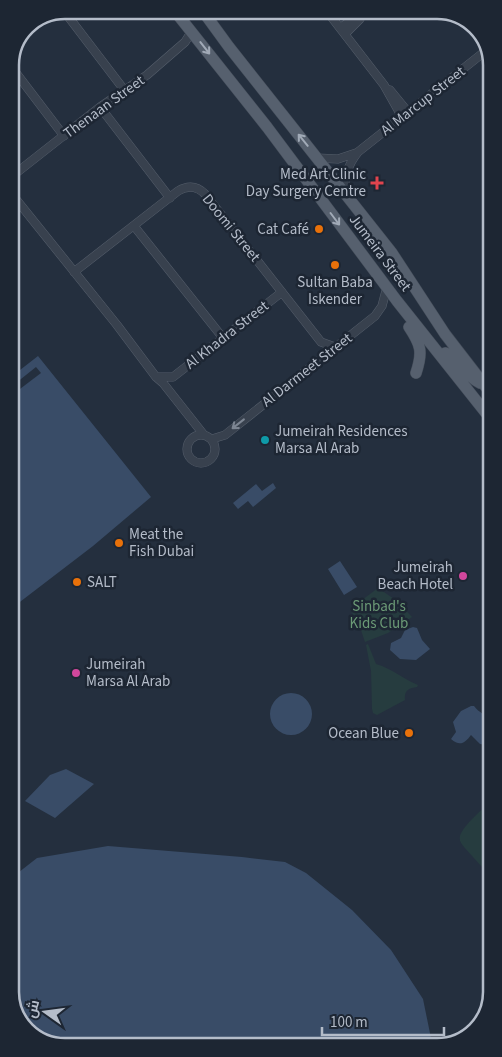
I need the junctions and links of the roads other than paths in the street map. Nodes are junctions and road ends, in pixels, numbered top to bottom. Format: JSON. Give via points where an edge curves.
{"nodes":[{"id":1,"x":70,"y":19,"type":"edge"},
{"id":2,"x":182,"y":19,"type":"edge"},
{"id":3,"x":209,"y":19,"type":"edge"},
{"id":4,"x":333,"y":19,"type":"edge"},
{"id":5,"x":357,"y":19,"type":"edge"},
{"id":6,"x":192,"y":31,"type":"junction"},
{"id":7,"x":343,"y":31,"type":"junction"},
{"id":8,"x":482,"y":54,"type":"edge"},
{"id":9,"x":19,"y":78,"type":"edge"},
{"id":10,"x":125,"y":91,"type":"junction"},
{"id":11,"x":100,"y":107,"type":"junction"},
{"id":12,"x":405,"y":114,"type":"junction"},
{"id":13,"x":64,"y":136,"type":"junction"},
{"id":14,"x":358,"y":152,"type":"junction"},
{"id":15,"x":317,"y":158,"type":"junction"},
{"id":16,"x":19,"y":171,"type":"edge"},
{"id":17,"x":345,"y":193,"type":"junction"},
{"id":18,"x":170,"y":198,"type":"junction"},
{"id":19,"x":19,"y":203,"type":"edge"},
{"id":20,"x":134,"y":226,"type":"junction"},
{"id":21,"x":74,"y":272,"type":"junction"},
{"id":22,"x":386,"y":288,"type":"junction"},
{"id":23,"x":282,"y":292,"type":"junction"},
{"id":24,"x":396,"y":301,"type":"junction"},
{"id":25,"x":442,"y":329,"type":"junction"},
{"id":26,"x":223,"y":338,"type":"junction"},
{"id":27,"x":321,"y":342,"type":"junction"},
{"id":28,"x":335,"y":348,"type":"junction"},
{"id":29,"x":440,"y":355,"type":"junction"},
{"id":30,"x":322,"y":358,"type":"junction"},
{"id":31,"x":416,"y":373,"type":"dead end"},
{"id":32,"x":156,"y":377,"type":"junction"},
{"id":33,"x":173,"y":377,"type":"junction"},
{"id":34,"x":483,"y":384,"type":"edge"},
{"id":35,"x":483,"y":386,"type":"edge"},
{"id":36,"x":171,"y":394,"type":"junction"},
{"id":37,"x":483,"y":409,"type":"edge"},
{"id":38,"x":208,"y":437,"type":"junction"},
{"id":39,"x":192,"y":439,"type":"junction"}],
"edges":[{"from":1,"to":10,"type":"street"},
{"from":2,"to":6,"type":"main road","name":"Jumeira Street"},
{"from":15,"to":3,"type":"main road","name":"Jumeira Street","one_way":true},
{"from":4,"to":7,"type":"street"},
{"from":5,"to":7,"type":"street"},
{"from":6,"to":10,"type":"street","name":"Thenaan Street","via":[[182,45]]},
{"from":6,"to":22,"type":"main road","name":"Jumeira Street","one_way":true},
{"from":7,"to":12,"type":"street"},
{"from":8,"to":12,"type":"street","name":"Al Marcup Street"},
{"from":9,"to":13,"type":"street"},
{"from":10,"to":11,"type":"street","name":"Thenaan Street"},
{"from":11,"to":13,"type":"street","name":"Thenaan Street"},
{"from":11,"to":18,"type":"street"},
{"from":12,"to":14,"type":"street","name":"Al Marcup Street"},
{"from":13,"to":16,"type":"street","name":"Thenaan Street"},
{"from":14,"to":15,"type":"street","name":"Al Marcup Street","via":[[338,159]]},
{"from":14,"to":17,"type":"street","name":"Al Marcup Street","via":[[347,169]]},
{"from":15,"to":17,"type":"main road","name":"Jumeira Street"},
{"from":17,"to":25,"type":"main road","name":"Jumeira Street","via":[[392,253]]},
{"from":18,"to":20,"type":"street","name":"Doomi Street"},
{"from":18,"to":23,"type":"street","name":"Doomi Street","via":[[186,188],[202,191]]},
{"from":19,"to":21,"type":"street"},
{"from":20,"to":21,"type":"street","name":"Doomi Street"},
{"from":20,"to":26,"type":"street"},
{"from":21,"to":32,"type":"street"},
{"from":22,"to":24,"type":"main road","name":"Jumeira Street"},
{"from":22,"to":28,"type":"street","name":"Al Darmeet Street","via":[[378,313]]},
{"from":23,"to":26,"type":"street","name":"Al Khadra Street"},
{"from":23,"to":27,"type":"street","name":"Doomi Street"},
{"from":24,"to":25,"type":"main road","via":[[412,308],[431,331]]},
{"from":24,"to":29,"type":"main road","name":"Jumeira Street"},
{"from":24,"to":31,"type":"main road","via":[[420,345]]},
{"from":25,"to":34,"type":"main road","name":"Jumeira Street"},
{"from":26,"to":33,"type":"street","name":"Al Khadra Street"},
{"from":27,"to":28,"type":"street","name":"Doomi Street"},
{"from":27,"to":30,"type":"street"},
{"from":28,"to":30,"type":"street","name":"Al Darmeet Street"},
{"from":29,"to":35,"type":"main road","via":[[450,354],[469,377]]},
{"from":29,"to":37,"type":"main road","name":"Jumeira Street"},
{"from":30,"to":38,"type":"street","name":"Al Darmeet Street","one_way":true,"via":[[225,435]]},
{"from":32,"to":33,"type":"street","name":"Al Khadra Street"},
{"from":32,"to":36,"type":"street"},
{"from":32,"to":39,"type":"street","via":[[158,385],[188,422]]},
{"from":33,"to":36,"type":"street","name":"Al Khadra Street"},
{"from":36,"to":38,"type":"street"},
{"from":38,"to":39,"type":"street","name":"Al Darmeet Street"},
{"from":38,"to":39,"type":"street","via":[[216,446],[215,455],[201,463],[191,459],[187,452]]}]}
